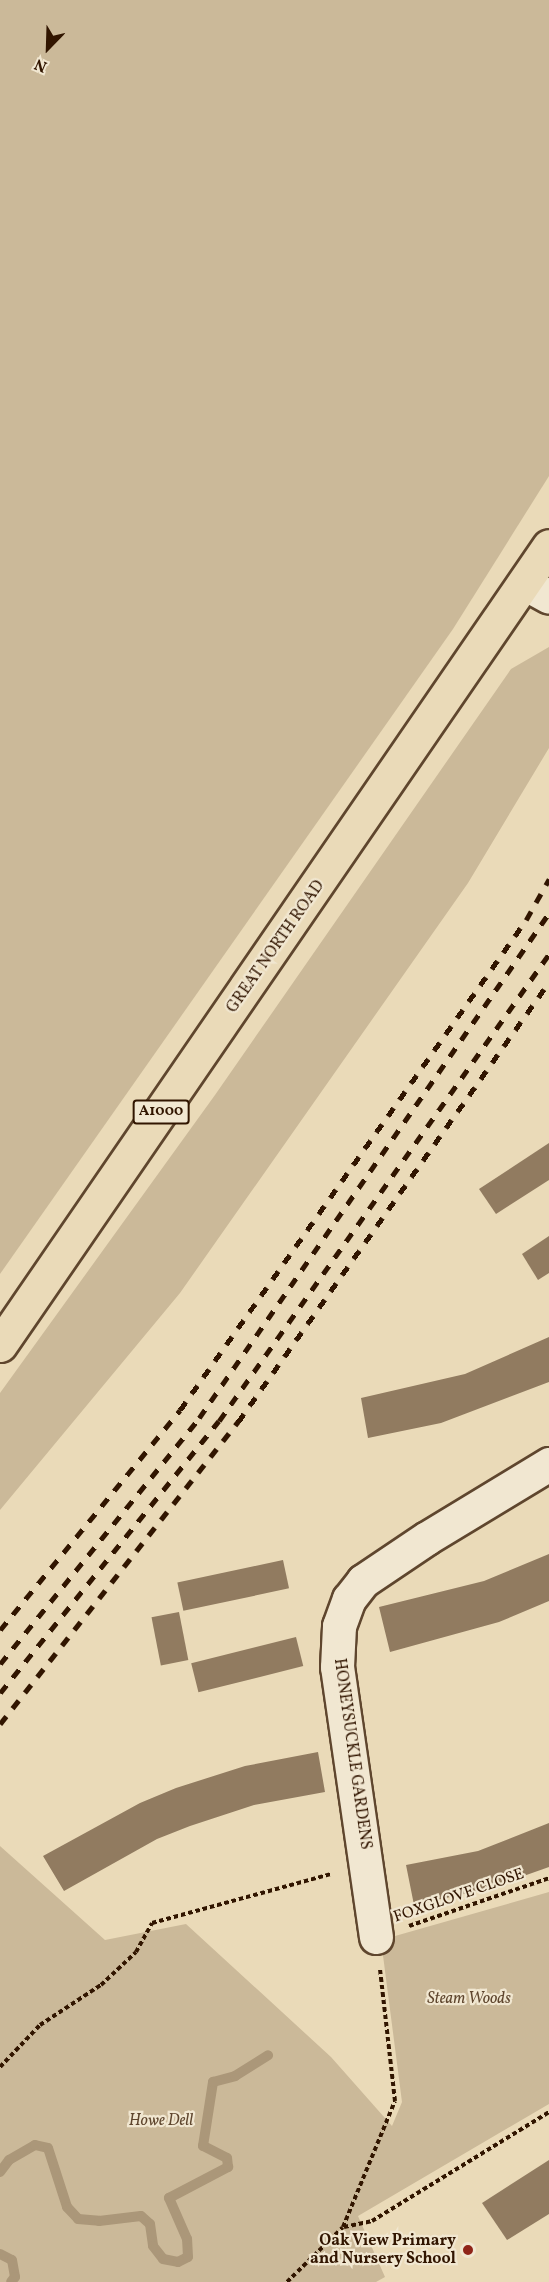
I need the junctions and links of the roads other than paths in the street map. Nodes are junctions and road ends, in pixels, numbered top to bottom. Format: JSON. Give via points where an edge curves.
{"nodes":[{"id":1,"x":549,"y":546,"type":"edge"},
{"id":2,"x":537,"y":591,"type":"edge"},
{"id":3,"x":0,"y":1346,"type":"edge"},
{"id":4,"x":549,"y":1464,"type":"edge"},
{"id":5,"x":376,"y":1937,"type":"road end"}],
"edges":[{"from":1,"to":2,"type":"main road","name":"GREAT NORTH ROAD","number":"A1000"},
{"from":2,"to":3,"type":"main road","name":"GREAT NORTH ROAD","number":"A1000"},
{"from":4,"to":5,"type":"street","name":"HONEYSUCKLE GARDENS","via":[[363,1581],[349,1599],[339,1626],[337,1667]]}]}
